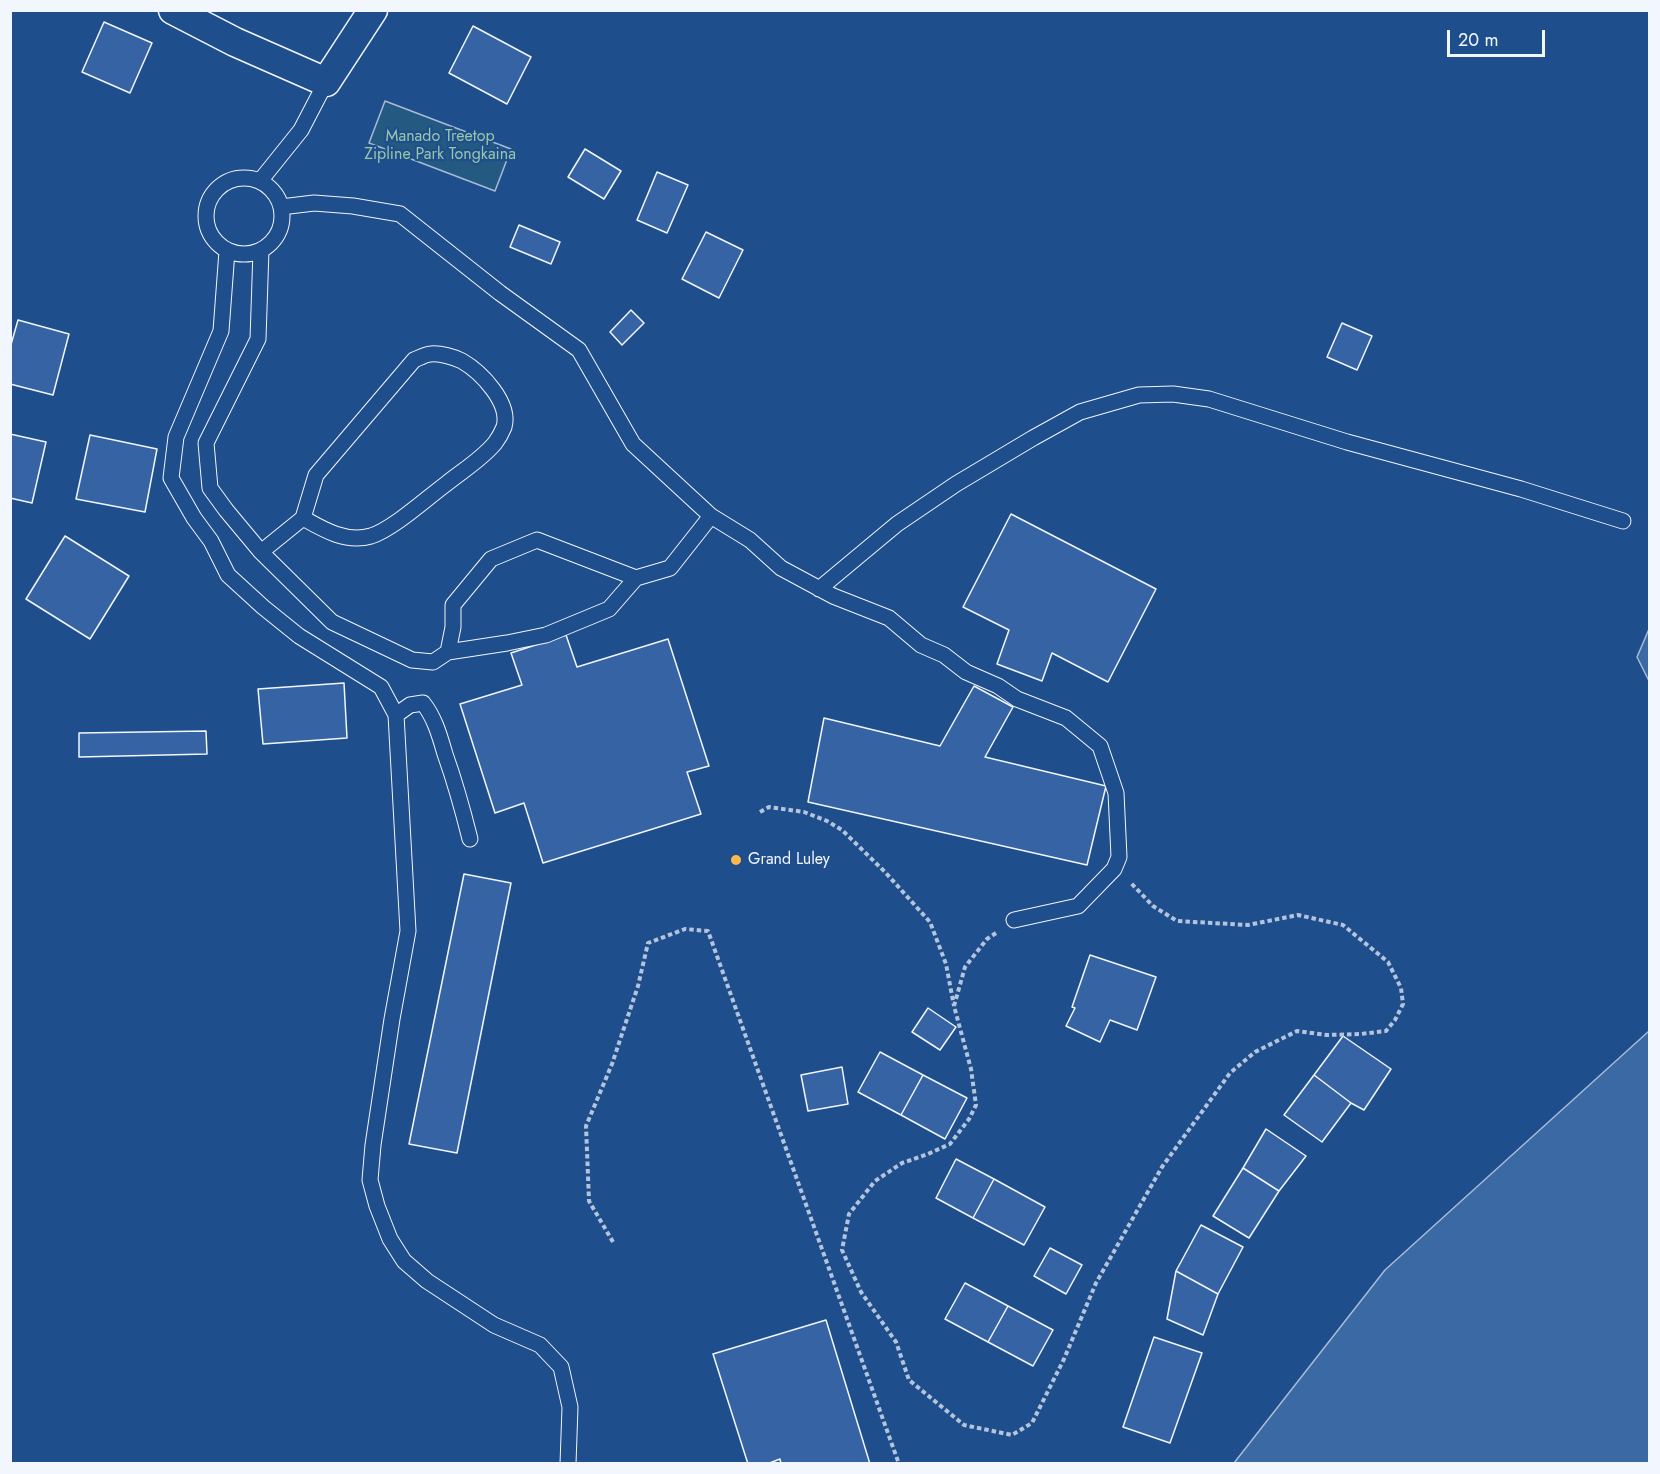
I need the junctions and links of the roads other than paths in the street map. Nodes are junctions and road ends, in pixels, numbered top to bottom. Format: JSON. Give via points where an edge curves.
{"nodes":[{"id":1,"x":172,"y":10,"type":"edge"},
{"id":2,"x":373,"y":10,"type":"edge"},
{"id":3,"x":326,"y":82,"type":"junction"},
{"id":4,"x":260,"y":181,"type":"junction"},
{"id":5,"x":281,"y":207,"type":"junction"},
{"id":6,"x":261,"y":250,"type":"junction"},
{"id":7,"x":228,"y":251,"type":"junction"},
{"id":8,"x":711,"y":516,"type":"junction"},
{"id":9,"x":303,"y":518,"type":"junction"},
{"id":10,"x":1623,"y":521,"type":"dead end"},
{"id":11,"x":261,"y":552,"type":"junction"},
{"id":12,"x":636,"y":578,"type":"junction"},
{"id":13,"x":819,"y":589,"type":"junction"},
{"id":14,"x":448,"y":652,"type":"junction"},
{"id":15,"x":396,"y":715,"type":"junction"},
{"id":16,"x":470,"y":839,"type":"dead end"},
{"id":17,"x":1014,"y":920,"type":"road end"},
{"id":18,"x":568,"y":1464,"type":"edge"}],
"edges":[{"from":1,"to":3,"type":"street"},
{"from":2,"to":3,"type":"street"},
{"from":3,"to":4,"type":"lane","via":[[301,130]]},
{"from":4,"to":5,"type":"lane","via":[[273,192]]},
{"from":4,"to":7,"type":"lane","via":[[243,178],[227,182],[213,193],[206,208],[206,225],[214,240]]},
{"from":5,"to":6,"type":"lane","via":[[282,224],[274,240]]},
{"from":5,"to":8,"type":"lane","via":[[314,203],[400,214],[579,350],[633,444]]},
{"from":6,"to":7,"type":"lane","via":[[244,254]]},
{"from":6,"to":11,"type":"lane","via":[[258,339],[206,442],[210,488]]},
{"from":7,"to":15,"type":"lane","via":[[221,331],[176,437],[171,478],[228,575],[299,636],[381,687]]},
{"from":8,"to":12,"type":"lane","via":[[670,568]]},
{"from":8,"to":13,"type":"lane","via":[[750,540],[781,568]]},
{"from":9,"to":9,"type":"lane","via":[[331,534],[351,538],[371,536],[388,528],[494,443],[504,426],[497,394],[461,361],[429,353],[414,360],[315,475]]},
{"from":9,"to":11,"type":"lane"},
{"from":10,"to":13,"type":"lane","via":[[1209,399],[1139,395],[1080,412],[976,472],[897,524]]},
{"from":11,"to":14,"type":"lane","via":[[332,622],[412,660],[433,662]]},
{"from":12,"to":14,"type":"lane","via":[[609,609],[546,635]]},
{"from":12,"to":14,"type":"lane","via":[[537,540],[490,559],[453,605]]},
{"from":13,"to":17,"type":"lane","via":[[889,618],[921,645],[1017,699],[1066,718],[1100,746],[1116,793],[1119,857],[1114,869],[1078,906]]},
{"from":15,"to":16,"type":"lane","via":[[410,705],[423,703],[430,711]]},
{"from":15,"to":18,"type":"lane","via":[[408,931],[369,1180],[390,1239],[404,1261],[494,1325],[540,1345],[561,1367],[570,1407]]}]}
